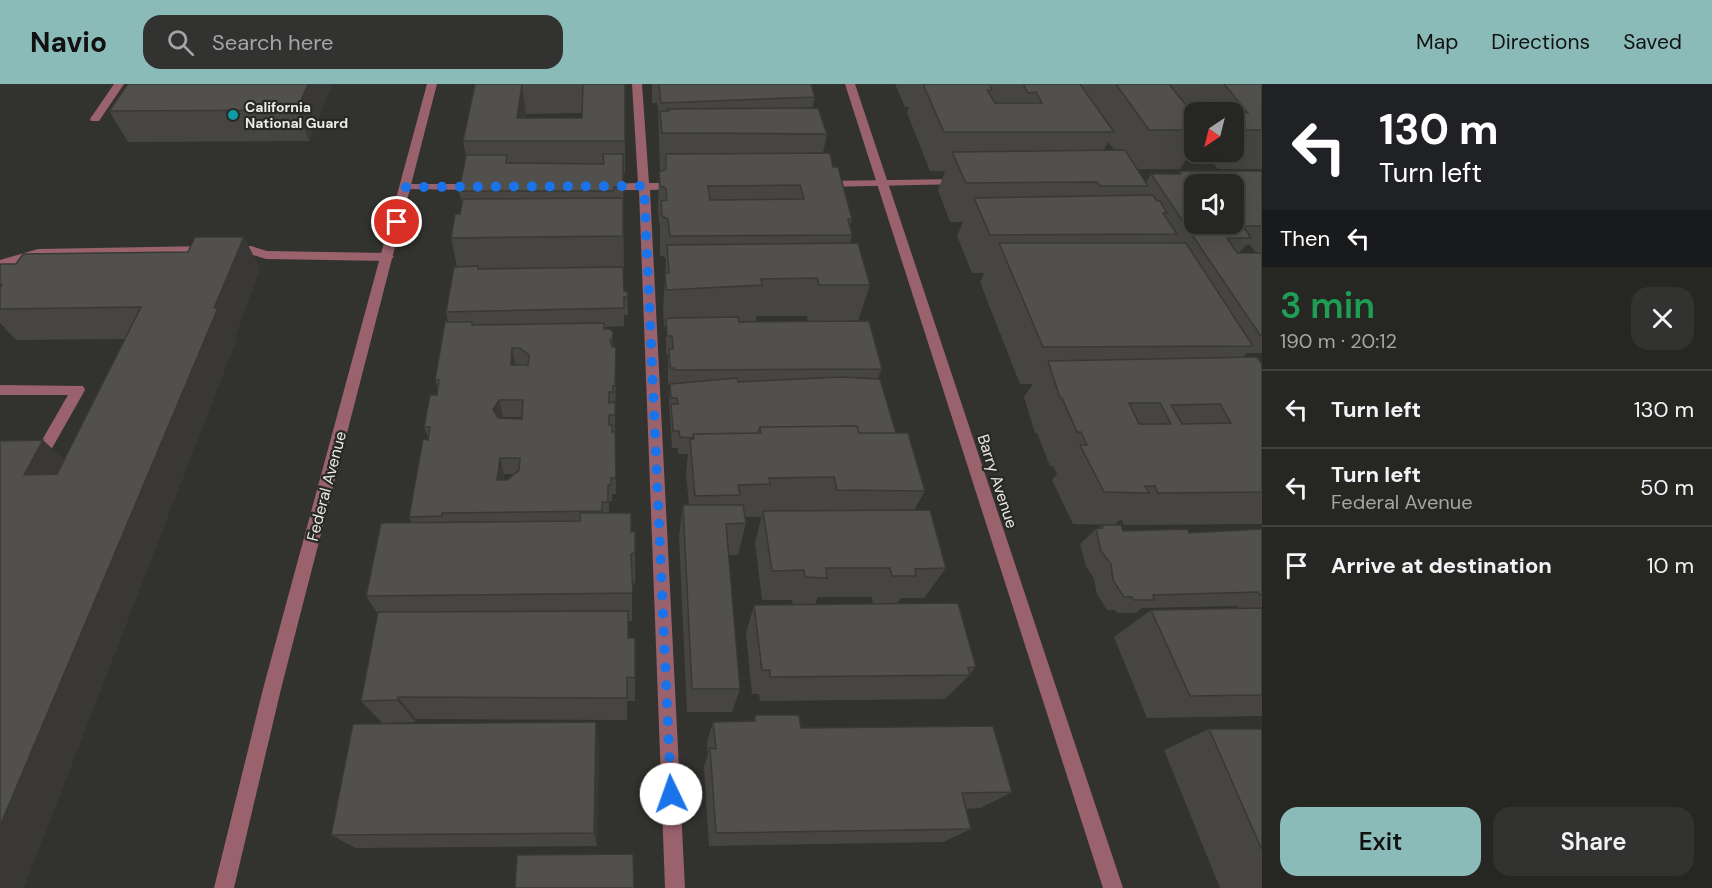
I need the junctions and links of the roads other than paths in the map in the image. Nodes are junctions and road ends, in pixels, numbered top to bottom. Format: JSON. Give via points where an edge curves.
{"nodes":[{"id":1,"x":119,"y":84,"type":"edge"},
{"id":2,"x":432,"y":84,"type":"edge"},
{"id":3,"x":637,"y":84,"type":"edge"},
{"id":4,"x":850,"y":84,"type":"edge"},
{"id":5,"x":95,"y":118,"type":"dead end"},
{"id":6,"x":976,"y":182,"type":"edge"},
{"id":7,"x":880,"y":183,"type":"junction"},
{"id":8,"x":817,"y":184,"type":"edge"},
{"id":9,"x":644,"y":186,"type":"junction"},
{"id":10,"x":690,"y":186,"type":"edge"},
{"id":11,"x":406,"y":187,"type":"junction"},
{"id":12,"x":492,"y":187,"type":"edge"},
{"id":13,"x":597,"y":187,"type":"edge"},
{"id":14,"x":38,"y":253,"type":"junction"},
{"id":15,"x":388,"y":257,"type":"junction"},
{"id":16,"x":0,"y":264,"type":"edge"},
{"id":17,"x":25,"y":272,"type":"edge"},
{"id":18,"x":0,"y":390,"type":"edge"},
{"id":19,"x":0,"y":453,"type":"edge"},
{"id":20,"x":224,"y":888,"type":"edge"},
{"id":21,"x":675,"y":888,"type":"edge"},
{"id":22,"x":1113,"y":888,"type":"edge"}],
"edges":[{"from":1,"to":5,"type":"street"},
{"from":2,"to":11,"type":"street","name":"Federal Avenue"},
{"from":3,"to":9,"type":"street"},
{"from":4,"to":7,"type":"street","name":"Barry Avenue"},
{"from":6,"to":7,"type":"street"},
{"from":7,"to":8,"type":"street"},
{"from":7,"to":22,"type":"street","name":"Barry Avenue"},
{"from":9,"to":10,"type":"street"},
{"from":9,"to":13,"type":"street"},
{"from":9,"to":21,"type":"street"},
{"from":11,"to":12,"type":"street"},
{"from":11,"to":15,"type":"street","name":"Federal Avenue"},
{"from":14,"to":15,"type":"street","via":[[251,250],[266,255]]},
{"from":14,"to":16,"type":"street"},
{"from":14,"to":17,"type":"street"},
{"from":15,"to":20,"type":"street","name":"Federal Avenue","via":[[272,689]]},
{"from":18,"to":19,"type":"street","via":[[78,390],[42,453]]}]}
